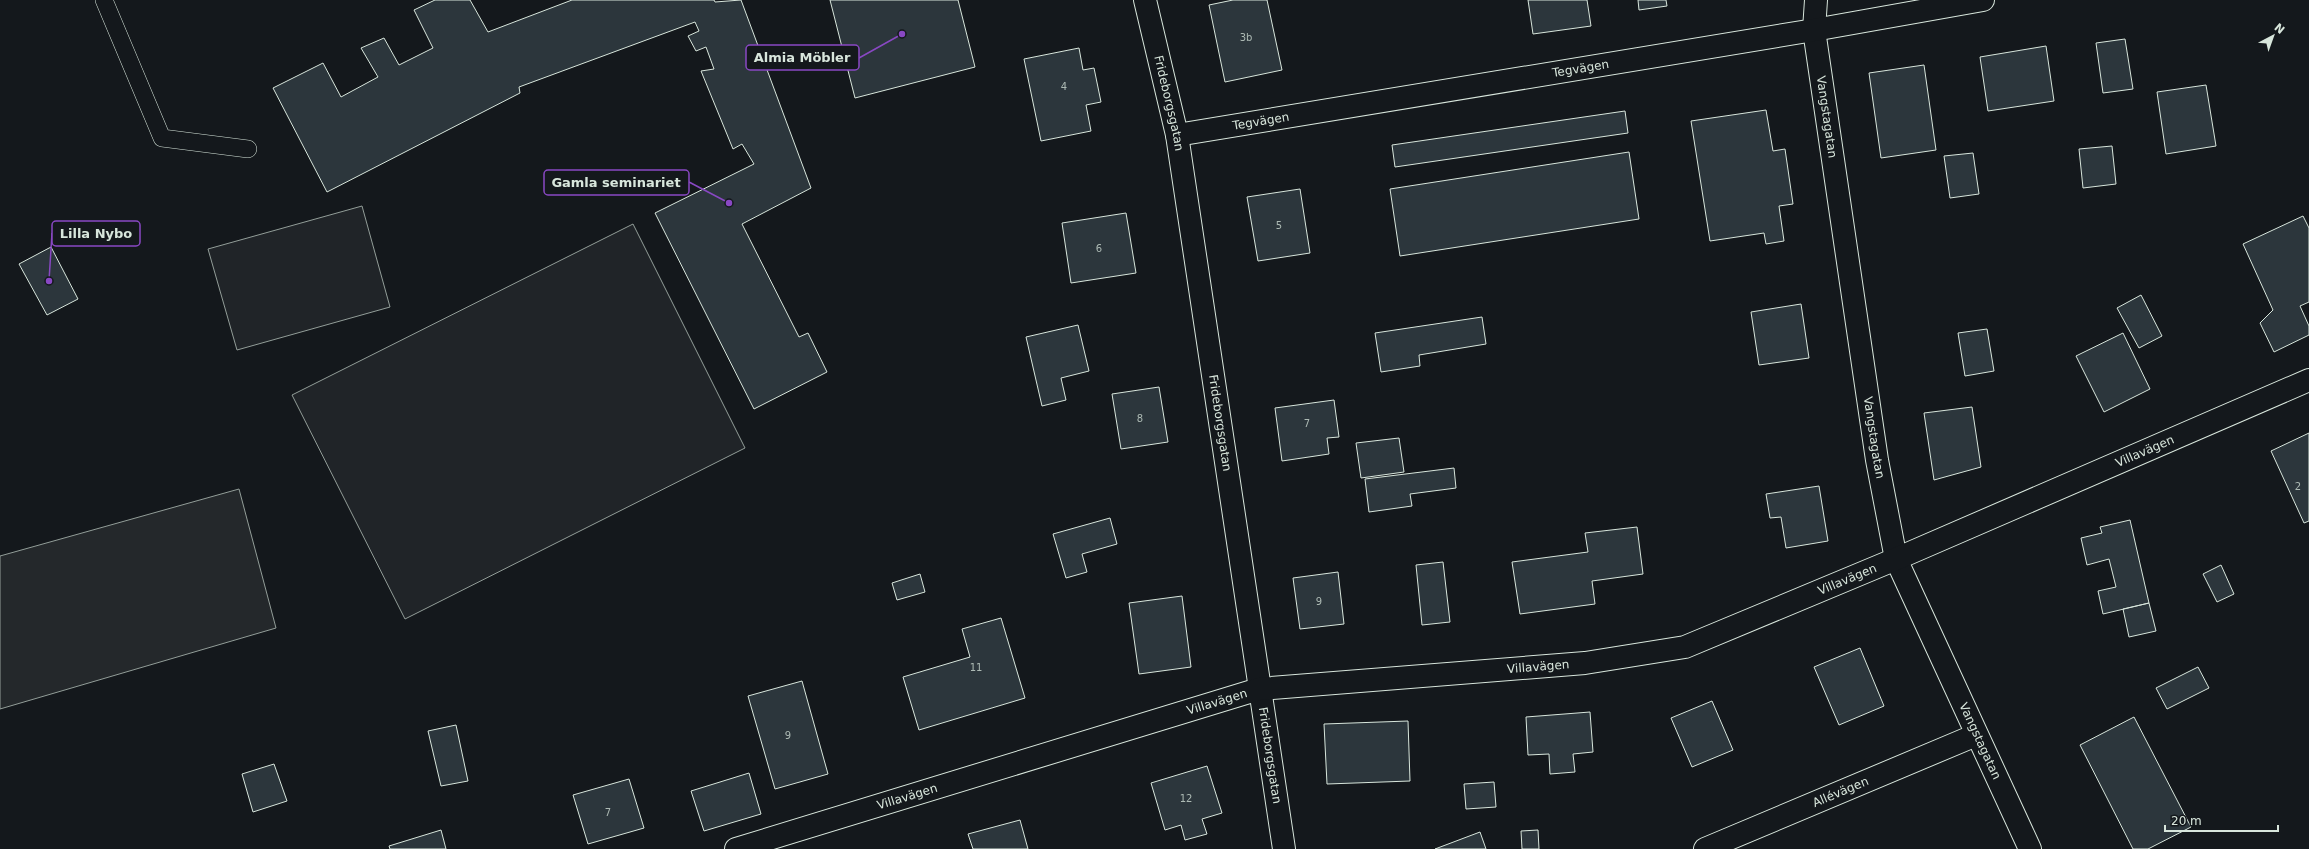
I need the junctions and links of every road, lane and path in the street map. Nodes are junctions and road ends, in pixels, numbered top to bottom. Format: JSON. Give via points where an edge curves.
{"nodes":[{"id":1,"x":104,"y":0,"type":"edge"},
{"id":2,"x":1145,"y":0,"type":"edge"},
{"id":3,"x":1816,"y":0,"type":"edge"},
{"id":4,"x":1983,"y":0,"type":"edge"},
{"id":5,"x":1814,"y":30,"type":"junction"},
{"id":6,"x":1177,"y":135,"type":"junction"},
{"id":7,"x":248,"y":149,"type":"dead end"},
{"id":8,"x":2309,"y":380,"type":"edge"},
{"id":9,"x":1896,"y":559,"type":"junction"},
{"id":10,"x":1259,"y":689,"type":"junction"},
{"id":11,"x":1976,"y":735,"type":"junction"},
{"id":12,"x":736,"y":849,"type":"edge"},
{"id":13,"x":1284,"y":849,"type":"edge"},
{"id":14,"x":1705,"y":849,"type":"edge"},
{"id":15,"x":2030,"y":849,"type":"edge"}],
"edges":[{"from":1,"to":7,"type":"lane","via":[[162,138]]},
{"from":2,"to":6,"type":"street","name":"Frideborgsgatan"},
{"from":3,"to":5,"type":"street","name":"Vangstagatan"},
{"from":4,"to":5,"type":"street","name":"Tegvägen"},
{"from":5,"to":6,"type":"street","name":"Tegvägen"},
{"from":5,"to":9,"type":"street","name":"Vangstagatan","via":[[1877,460]]},
{"from":6,"to":10,"type":"street","name":"Frideborgsgatan"},
{"from":8,"to":9,"type":"street","name":"Villavägen"},
{"from":9,"to":10,"type":"street","name":"Villavägen","via":[[1685,646],[1585,663]]},
{"from":9,"to":11,"type":"street","name":"Vangstagatan"},
{"from":10,"to":12,"type":"street","name":"Villavägen"},
{"from":10,"to":13,"type":"street","name":"Frideborgsgatan"},
{"from":11,"to":14,"type":"street","name":"Allévägen"},
{"from":11,"to":15,"type":"street","name":"Vangstagatan"}]}
